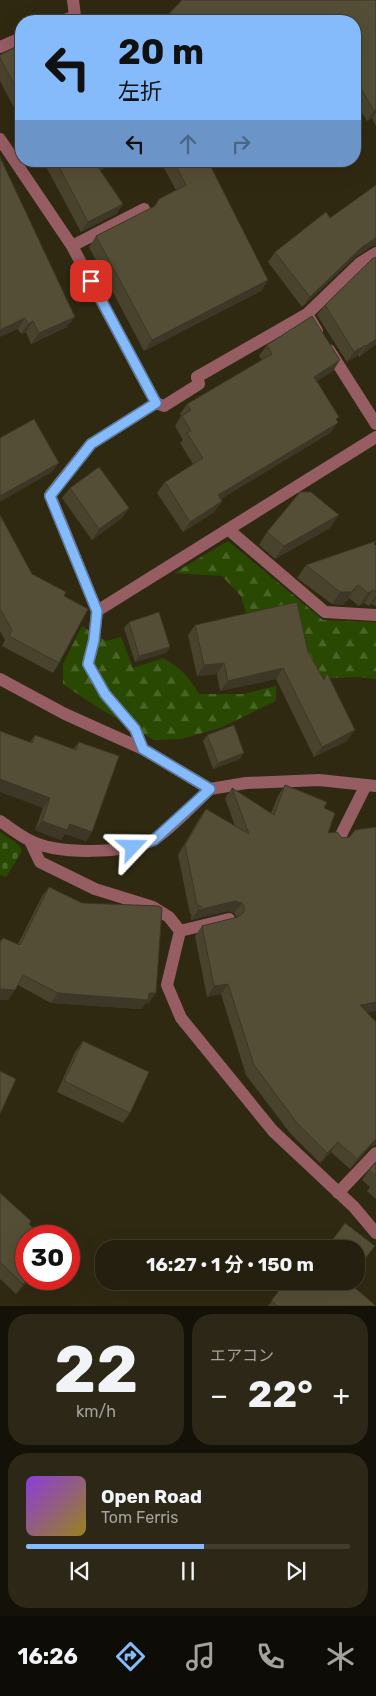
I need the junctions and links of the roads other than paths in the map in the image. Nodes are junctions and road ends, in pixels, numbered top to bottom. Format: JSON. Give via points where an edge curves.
{"nodes":[{"id":1,"x":73,"y":0,"type":"edge"},
{"id":2,"x":75,"y":15,"type":"edge"},
{"id":3,"x":15,"y":41,"type":"edge"},
{"id":4,"x":0,"y":47,"type":"edge"},
{"id":5,"x":0,"y":139,"type":"edge"},
{"id":6,"x":15,"y":161,"type":"edge"},
{"id":7,"x":19,"y":167,"type":"edge"},
{"id":8,"x":144,"y":209,"type":"edge"},
{"id":9,"x":72,"y":246,"type":"junction"},
{"id":10,"x":376,"y":253,"type":"edge"},
{"id":11,"x":307,"y":314,"type":"junction"},
{"id":12,"x":156,"y":403,"type":"junction"},
{"id":13,"x":376,"y":424,"type":"edge"},
{"id":14,"x":376,"y":437,"type":"edge"},
{"id":15,"x":229,"y":530,"type":"junction"},
{"id":16,"x":97,"y":611,"type":"junction"},
{"id":17,"x":376,"y":615,"type":"edge"},
{"id":18,"x":0,"y":679,"type":"edge"},
{"id":19,"x":143,"y":749,"type":"junction"},
{"id":20,"x":371,"y":786,"type":"edge"},
{"id":21,"x":210,"y":789,"type":"junction"},
{"id":22,"x":0,"y":821,"type":"edge"},
{"id":23,"x":30,"y":841,"type":"junction"},
{"id":24,"x":338,"y":841,"type":"edge"},
{"id":25,"x":229,"y":919,"type":"edge"},
{"id":26,"x":180,"y":931,"type":"junction"},
{"id":27,"x":376,"y":1153,"type":"edge"},
{"id":28,"x":338,"y":1193,"type":"junction"},
{"id":29,"x":376,"y":1232,"type":"edge"}],
"edges":[{"from":1,"to":2,"type":"street"},
{"from":3,"to":4,"type":"street"},
{"from":5,"to":6,"type":"street"},
{"from":7,"to":9,"type":"street"},
{"from":8,"to":9,"type":"street"},
{"from":9,"to":12,"type":"street"},
{"from":10,"to":11,"type":"street","via":[[360,263]]},
{"from":11,"to":12,"type":"street","via":[[197,376],[199,384],[164,406]]},
{"from":11,"to":13,"type":"street"},
{"from":12,"to":16,"type":"street","via":[[91,444],[50,496]]},
{"from":14,"to":15,"type":"street"},
{"from":15,"to":16,"type":"street"},
{"from":15,"to":17,"type":"street","via":[[325,612]]},
{"from":16,"to":19,"type":"street","via":[[88,664],[105,694],[135,729]]},
{"from":18,"to":19,"type":"street","via":[[65,714]]},
{"from":19,"to":21,"type":"street"},
{"from":20,"to":21,"type":"street","via":[[319,780],[246,783]]},
{"from":20,"to":24,"type":"street"},
{"from":21,"to":23,"type":"street","via":[[154,840],[133,847],[103,851],[70,850]]},
{"from":22,"to":23,"type":"street"},
{"from":23,"to":26,"type":"street","via":[[40,862],[95,889],[153,907],[169,917]]},
{"from":25,"to":26,"type":"street"},
{"from":26,"to":28,"type":"street","via":[[167,985],[181,1018],[274,1131]]},
{"from":27,"to":28,"type":"street"},
{"from":28,"to":29,"type":"street"}]}
